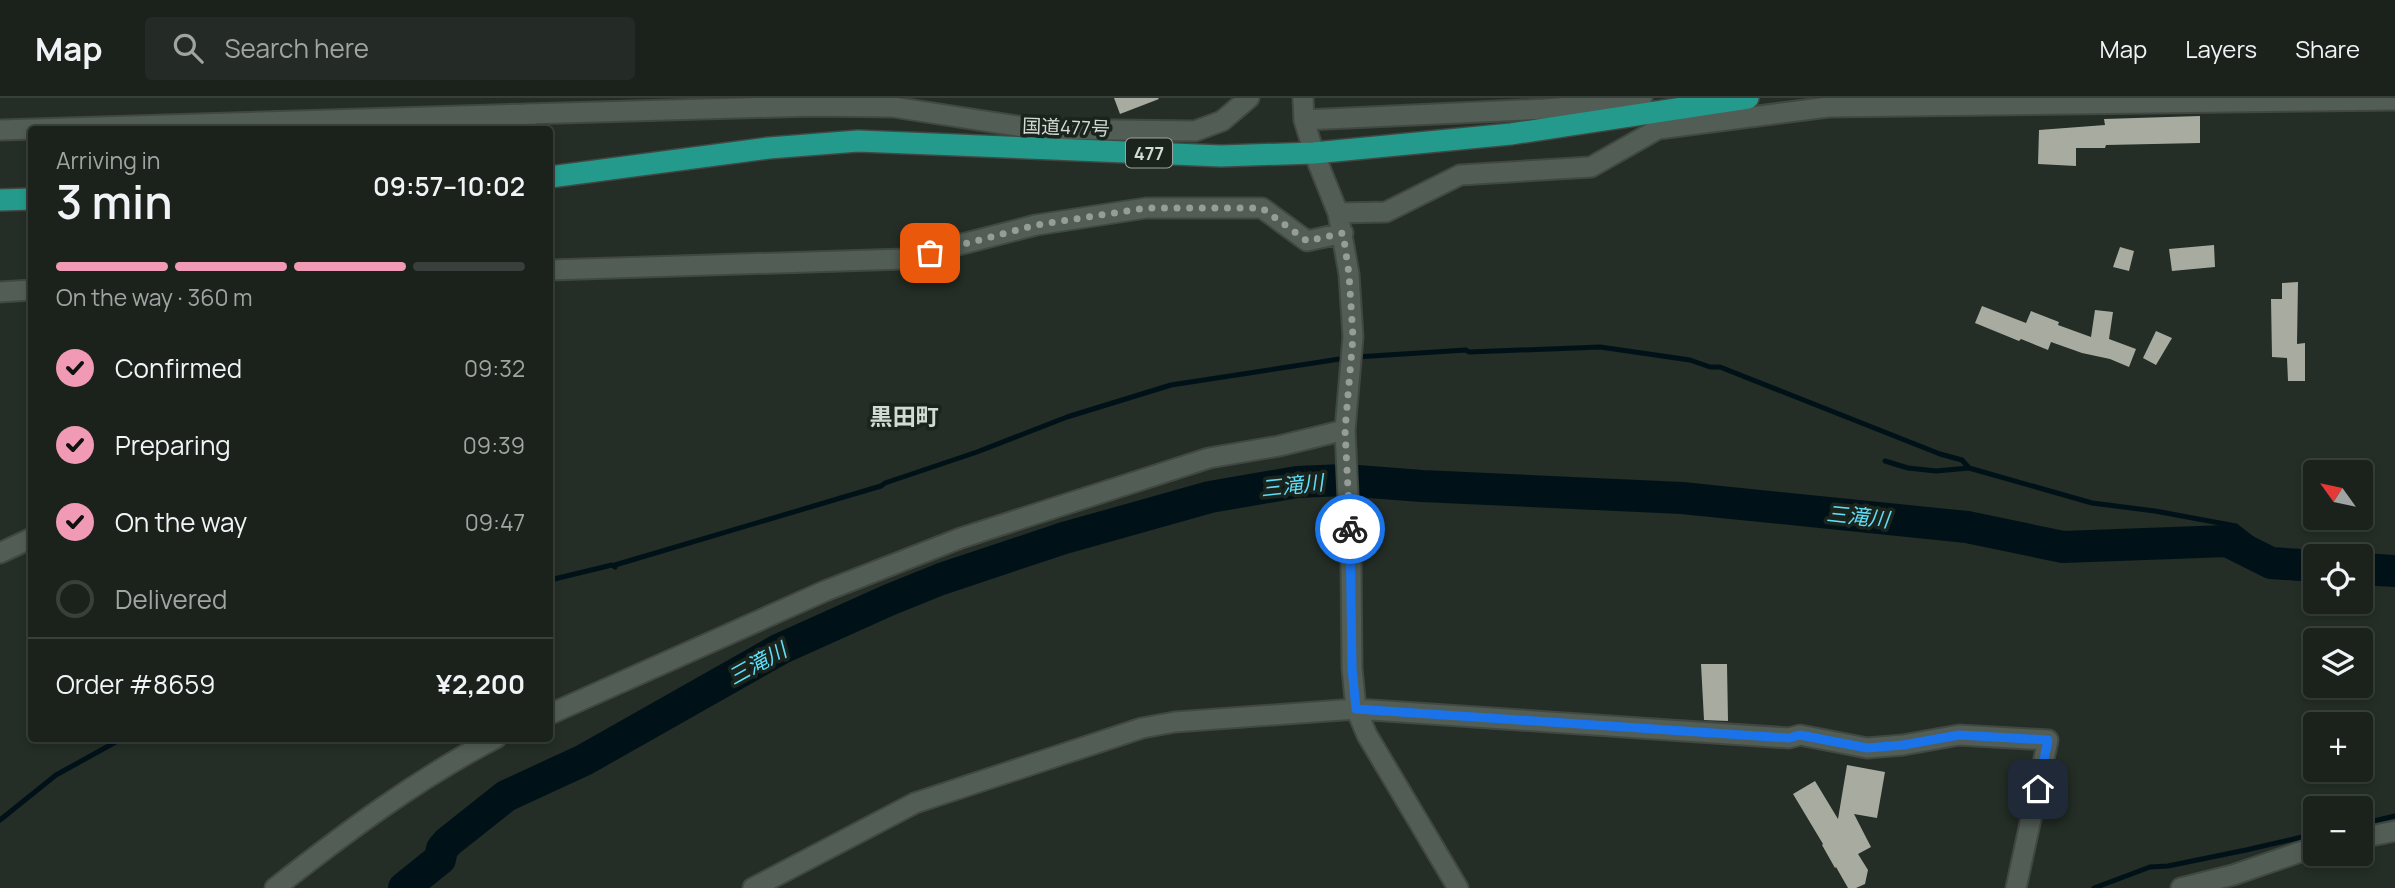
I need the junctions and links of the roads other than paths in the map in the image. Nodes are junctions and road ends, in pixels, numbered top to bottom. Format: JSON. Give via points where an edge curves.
{"nodes":[{"id":1,"x":1249,"y":98,"type":"edge"},
{"id":2,"x":1303,"y":98,"type":"edge"},
{"id":3,"x":1643,"y":98,"type":"edge"},
{"id":4,"x":1748,"y":98,"type":"edge"},
{"id":5,"x":2395,"y":100,"type":"edge"},
{"id":6,"x":913,"y":104,"type":"edge"},
{"id":7,"x":1304,"y":120,"type":"junction"},
{"id":8,"x":527,"y":122,"type":"edge"},
{"id":9,"x":264,"y":126,"type":"edge"},
{"id":10,"x":0,"y":130,"type":"edge"},
{"id":11,"x":28,"y":130,"type":"edge"},
{"id":12,"x":1314,"y":153,"type":"junction"},
{"id":13,"x":553,"y":177,"type":"edge"},
{"id":14,"x":28,"y":199,"type":"edge"},
{"id":15,"x":0,"y":200,"type":"edge"},
{"id":16,"x":1338,"y":213,"type":"junction"},
{"id":17,"x":1343,"y":233,"type":"junction"},
{"id":18,"x":553,"y":270,"type":"edge"},
{"id":19,"x":28,"y":290,"type":"edge"},
{"id":20,"x":0,"y":292,"type":"edge"},
{"id":21,"x":1346,"y":432,"type":"junction"},
{"id":22,"x":28,"y":540,"type":"edge"},
{"id":23,"x":0,"y":553,"type":"edge"},
{"id":24,"x":1356,"y":709,"type":"junction"},
{"id":25,"x":553,"y":712,"type":"edge"},
{"id":26,"x":488,"y":742,"type":"edge"},
{"id":27,"x":2395,"y":831,"type":"edge"},
{"id":28,"x":2373,"y":836,"type":"edge"},
{"id":29,"x":2303,"y":851,"type":"edge"},
{"id":30,"x":275,"y":888,"type":"edge"},
{"id":31,"x":753,"y":888,"type":"edge"},
{"id":32,"x":1458,"y":888,"type":"edge"},
{"id":33,"x":2016,"y":888,"type":"edge"},
{"id":34,"x":2181,"y":888,"type":"edge"}],
"edges":[{"from":1,"to":6,"type":"street","via":[[1223,121],[1195,131],[1037,129]]},
{"from":2,"to":7,"type":"street"},
{"from":3,"to":7,"type":"street","via":[[1545,109]]},
{"from":4,"to":12,"type":"highway","name":"国道477号","number":"477","via":[[1511,134]]},
{"from":5,"to":16,"type":"street","via":[[1828,107],[1658,129],[1591,167],[1460,175],[1386,212]]},
{"from":6,"to":8,"type":"street"},
{"from":7,"to":12,"type":"street"},
{"from":8,"to":9,"type":"street"},
{"from":10,"to":11,"type":"street"},
{"from":12,"to":13,"type":"highway","name":"国道477号","number":"477","via":[[1221,156],[858,141]]},
{"from":12,"to":16,"type":"street"},
{"from":14,"to":15,"type":"highway"},
{"from":16,"to":17,"type":"street"},
{"from":17,"to":18,"type":"street","via":[[1307,241],[1262,208],[1146,208],[1036,225],[904,260]]},
{"from":17,"to":21,"type":"street","via":[[1353,337]]},
{"from":19,"to":20,"type":"street"},
{"from":21,"to":24,"type":"street"},
{"from":21,"to":25,"type":"street","via":[[1209,458],[961,538],[825,591]]},
{"from":22,"to":23,"type":"street"},
{"from":24,"to":31,"type":"street","via":[[1142,728],[915,803]]},
{"from":24,"to":32,"type":"street"},
{"from":24,"to":33,"type":"street","via":[[1789,738],[1800,735],[1867,748],[1959,735],[2048,740]]},
{"from":26,"to":30,"type":"street","via":[[452,761],[332,843]]},
{"from":27,"to":28,"type":"street"},
{"from":29,"to":34,"type":"street"}]}
